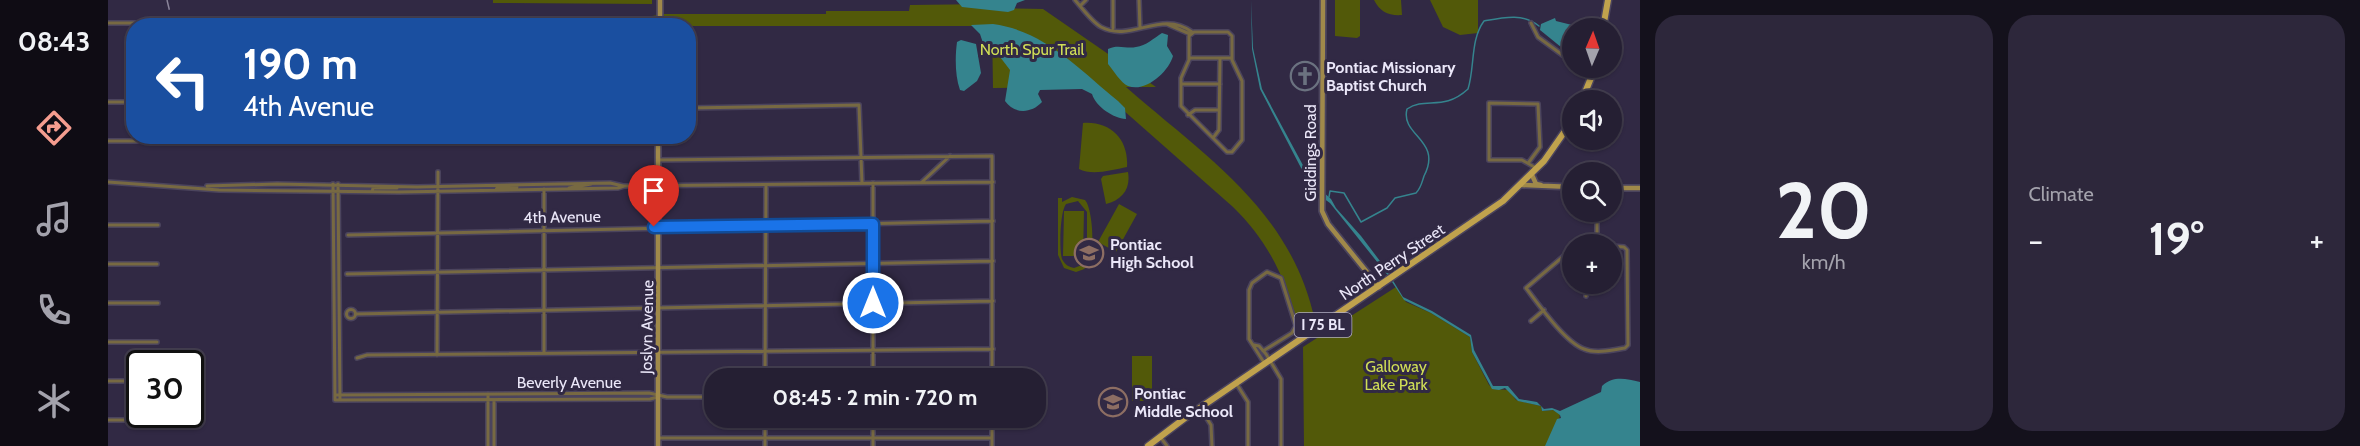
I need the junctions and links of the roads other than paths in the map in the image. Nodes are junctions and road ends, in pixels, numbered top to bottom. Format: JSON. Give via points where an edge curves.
{"nodes":[{"id":1,"x":660,"y":0,"type":"edge"},
{"id":2,"x":1075,"y":0,"type":"edge"},
{"id":3,"x":1086,"y":0,"type":"edge"},
{"id":4,"x":1113,"y":0,"type":"edge"},
{"id":5,"x":1139,"y":0,"type":"edge"},
{"id":6,"x":1323,"y":0,"type":"edge"},
{"id":7,"x":1608,"y":0,"type":"edge"},
{"id":8,"x":1080,"y":6,"type":"junction"},
{"id":9,"x":660,"y":18,"type":"edge"},
{"id":10,"x":1605,"y":18,"type":"edge"},
{"id":11,"x":108,"y":23,"type":"edge"},
{"id":12,"x":126,"y":23,"type":"edge"},
{"id":13,"x":1531,"y":23,"type":"dead end"},
{"id":14,"x":1140,"y":28,"type":"junction"},
{"id":15,"x":1113,"y":29,"type":"junction"},
{"id":16,"x":1191,"y":33,"type":"junction"},
{"id":17,"x":1562,"y":55,"type":"edge"},
{"id":18,"x":1189,"y":58,"type":"junction"},
{"id":19,"x":1220,"y":58,"type":"junction"},
{"id":20,"x":1232,"y":58,"type":"junction"},
{"id":21,"x":1181,"y":84,"type":"junction"},
{"id":22,"x":1220,"y":84,"type":"junction"},
{"id":23,"x":108,"y":102,"type":"edge"},
{"id":24,"x":126,"y":102,"type":"edge"},
{"id":25,"x":696,"y":108,"type":"edge"},
{"id":26,"x":1220,"y":110,"type":"junction"},
{"id":27,"x":1188,"y":115,"type":"junction"},
{"id":28,"x":1562,"y":136,"type":"edge"},
{"id":29,"x":1213,"y":138,"type":"junction"},
{"id":30,"x":108,"y":141,"type":"edge"},
{"id":31,"x":126,"y":141,"type":"edge"},
{"id":32,"x":658,"y":144,"type":"edge"},
{"id":33,"x":1540,"y":147,"type":"junction"},
{"id":34,"x":1550,"y":154,"type":"junction"},
{"id":35,"x":937,"y":155,"type":"junction"},
{"id":36,"x":952,"y":155,"type":"junction"},
{"id":37,"x":862,"y":156,"type":"junction"},
{"id":38,"x":658,"y":160,"type":"junction"},
{"id":39,"x":1529,"y":162,"type":"junction"},
{"id":40,"x":940,"y":164,"type":"junction"},
{"id":41,"x":1537,"y":169,"type":"junction"},
{"id":42,"x":438,"y":172,"type":"dead end"},
{"id":43,"x":931,"y":174,"type":"junction"},
{"id":44,"x":1532,"y":175,"type":"junction"},
{"id":45,"x":993,"y":182,"type":"junction"},
{"id":46,"x":108,"y":183,"type":"edge"},
{"id":47,"x":862,"y":183,"type":"junction"},
{"id":48,"x":873,"y":183,"type":"junction"},
{"id":49,"x":920,"y":183,"type":"junction"},
{"id":50,"x":934,"y":183,"type":"junction"},
{"id":51,"x":333,"y":184,"type":"junction"},
{"id":52,"x":338,"y":184,"type":"junction"},
{"id":53,"x":591,"y":184,"type":"junction"},
{"id":54,"x":525,"y":185,"type":"junction"},
{"id":55,"x":766,"y":185,"type":"junction"},
{"id":56,"x":1522,"y":185,"type":"junction"},
{"id":57,"x":624,"y":186,"type":"junction"},
{"id":58,"x":658,"y":186,"type":"junction"},
{"id":59,"x":202,"y":187,"type":"junction"},
{"id":60,"x":401,"y":187,"type":"junction"},
{"id":61,"x":438,"y":187,"type":"junction"},
{"id":62,"x":1547,"y":187,"type":"junction"},
{"id":63,"x":1562,"y":187,"type":"edge"},
{"id":64,"x":1622,"y":188,"type":"edge"},
{"id":65,"x":1640,"y":188,"type":"edge"},
{"id":66,"x":544,"y":189,"type":"junction"},
{"id":67,"x":561,"y":189,"type":"junction"},
{"id":68,"x":496,"y":190,"type":"junction"},
{"id":69,"x":333,"y":191,"type":"junction"},
{"id":70,"x":338,"y":191,"type":"junction"},
{"id":71,"x":372,"y":192,"type":"junction"},
{"id":72,"x":436,"y":192,"type":"junction"},
{"id":73,"x":993,"y":221,"type":"junction"},
{"id":74,"x":873,"y":224,"type":"junction"},
{"id":75,"x":108,"y":225,"type":"edge"},
{"id":76,"x":158,"y":225,"type":"dead end"},
{"id":77,"x":766,"y":226,"type":"junction"},
{"id":78,"x":660,"y":227,"type":"junction"},
{"id":79,"x":543,"y":230,"type":"junction"},
{"id":80,"x":436,"y":232,"type":"junction"},
{"id":81,"x":348,"y":234,"type":"dead end"},
{"id":82,"x":1622,"y":247,"type":"edge"},
{"id":83,"x":1562,"y":257,"type":"edge"},
{"id":84,"x":993,"y":261,"type":"junction"},
{"id":85,"x":873,"y":263,"type":"junction"},
{"id":86,"x":108,"y":264,"type":"edge"},
{"id":87,"x":157,"y":264,"type":"dead end"},
{"id":88,"x":766,"y":265,"type":"junction"},
{"id":89,"x":660,"y":267,"type":"junction"},
{"id":90,"x":544,"y":270,"type":"junction"},
{"id":91,"x":436,"y":272,"type":"junction"},
{"id":92,"x":347,"y":274,"type":"dead end"},
{"id":93,"x":1379,"y":287,"type":"junction"},
{"id":94,"x":993,"y":301,"type":"junction"},
{"id":95,"x":108,"y":303,"type":"edge"},
{"id":96,"x":158,"y":303,"type":"dead end"},
{"id":97,"x":873,"y":303,"type":"junction"},
{"id":98,"x":765,"y":305,"type":"junction"},
{"id":99,"x":660,"y":307,"type":"junction"},
{"id":100,"x":544,"y":310,"type":"junction"},
{"id":101,"x":1544,"y":310,"type":"junction"},
{"id":102,"x":437,"y":312,"type":"junction"},
{"id":103,"x":356,"y":314,"type":"dead end"},
{"id":104,"x":1531,"y":321,"type":"dead end"},
{"id":105,"x":108,"y":342,"type":"edge"},
{"id":106,"x":157,"y":342,"type":"dead end"},
{"id":107,"x":1252,"y":344,"type":"junction"},
{"id":108,"x":993,"y":349,"type":"junction"},
{"id":109,"x":873,"y":350,"type":"junction"},
{"id":110,"x":765,"y":351,"type":"junction"},
{"id":111,"x":1263,"y":351,"type":"junction"},
{"id":112,"x":660,"y":352,"type":"junction"},
{"id":113,"x":544,"y":353,"type":"junction"},
{"id":114,"x":437,"y":355,"type":"junction"},
{"id":115,"x":357,"y":358,"type":"dead end"},
{"id":116,"x":1267,"y":362,"type":"junction"},
{"id":117,"x":765,"y":368,"type":"edge"},
{"id":118,"x":873,"y":368,"type":"edge"},
{"id":119,"x":992,"y":368,"type":"edge"},
{"id":120,"x":108,"y":381,"type":"edge"},
{"id":121,"x":126,"y":381,"type":"edge"},
{"id":122,"x":1236,"y":383,"type":"junction"},
{"id":123,"x":488,"y":394,"type":"junction"},
{"id":124,"x":494,"y":394,"type":"junction"},
{"id":125,"x":335,"y":395,"type":"junction"},
{"id":126,"x":340,"y":395,"type":"junction"},
{"id":127,"x":658,"y":397,"type":"junction"},
{"id":128,"x":704,"y":397,"type":"edge"},
{"id":129,"x":340,"y":400,"type":"junction"},
{"id":130,"x":488,"y":400,"type":"junction"},
{"id":131,"x":494,"y":400,"type":"junction"},
{"id":132,"x":1200,"y":407,"type":"junction"},
{"id":133,"x":108,"y":420,"type":"edge"},
{"id":134,"x":126,"y":420,"type":"edge"},
{"id":135,"x":765,"y":428,"type":"edge"},
{"id":136,"x":873,"y":428,"type":"edge"},
{"id":137,"x":992,"y":428,"type":"edge"},
{"id":138,"x":1160,"y":436,"type":"junction"},
{"id":139,"x":658,"y":438,"type":"junction"},
{"id":140,"x":765,"y":438,"type":"junction"},
{"id":141,"x":873,"y":438,"type":"junction"},
{"id":142,"x":992,"y":438,"type":"junction"},
{"id":143,"x":488,"y":446,"type":"edge"},
{"id":144,"x":494,"y":446,"type":"edge"},
{"id":145,"x":658,"y":446,"type":"edge"},
{"id":146,"x":765,"y":446,"type":"edge"},
{"id":147,"x":873,"y":446,"type":"edge"},
{"id":148,"x":992,"y":446,"type":"edge"},
{"id":149,"x":1148,"y":446,"type":"edge"},
{"id":150,"x":1167,"y":446,"type":"edge"},
{"id":151,"x":1212,"y":446,"type":"edge"},
{"id":152,"x":1248,"y":446,"type":"edge"},
{"id":153,"x":1281,"y":446,"type":"edge"}],
"edges":[{"from":1,"to":9,"type":"street"},
{"from":2,"to":8,"type":"street"},
{"from":3,"to":8,"type":"street"},
{"from":4,"to":15,"type":"street"},
{"from":5,"to":14,"type":"street"},
{"from":6,"to":93,"type":"street","name":"Giddings Road","via":[[1322,211]]},
{"from":7,"to":10,"type":"main road"},
{"from":8,"to":15,"type":"street","via":[[1101,27]]},
{"from":11,"to":12,"type":"street"},
{"from":13,"to":17,"type":"street","via":[[1538,37]]},
{"from":14,"to":15,"type":"street"},
{"from":14,"to":16,"type":"street","via":[[1167,24]]},
{"from":16,"to":18,"type":"street"},
{"from":16,"to":20,"type":"street","via":[[1230,33]]},
{"from":18,"to":19,"type":"street"},
{"from":18,"to":21,"type":"street"},
{"from":19,"to":20,"type":"street"},
{"from":19,"to":22,"type":"street"},
{"from":20,"to":29,"type":"street","via":[[1242,79],[1241,142],[1230,153]]},
{"from":21,"to":22,"type":"street"},
{"from":21,"to":27,"type":"street","via":[[1181,105]]},
{"from":22,"to":26,"type":"street"},
{"from":23,"to":24,"type":"street"},
{"from":25,"to":37,"type":"street","via":[[860,105]]},
{"from":26,"to":27,"type":"street","via":[[1195,110]]},
{"from":26,"to":29,"type":"street","via":[[1219,131]]},
{"from":27,"to":29,"type":"street"},
{"from":28,"to":34,"type":"main road","name":"North Perry Street","number":"I 75 BL"},
{"from":30,"to":31,"type":"street"},
{"from":32,"to":38,"type":"street","name":"Joslyn Avenue"},
{"from":33,"to":34,"type":"street"},
{"from":33,"to":39,"type":"street"},
{"from":33,"to":39,"type":"street","via":[[1539,104],[1490,103],[1489,160]]},
{"from":34,"to":41,"type":"main road","name":"North Perry Street","number":"I 75 BL"},
{"from":35,"to":36,"type":"street"},
{"from":35,"to":37,"type":"street"},
{"from":35,"to":40,"type":"street"},
{"from":36,"to":40,"type":"street"},
{"from":36,"to":45,"type":"street","via":[[992,156]]},
{"from":37,"to":38,"type":"street"},
{"from":37,"to":47,"type":"street"},
{"from":38,"to":58,"type":"street","name":"Joslyn Avenue"},
{"from":39,"to":41,"type":"street"},
{"from":40,"to":43,"type":"street"},
{"from":41,"to":44,"type":"main road","name":"North Perry Street","number":"I 75 BL"},
{"from":42,"to":61,"type":"street"},
{"from":43,"to":49,"type":"street"},
{"from":43,"to":50,"type":"street"},
{"from":44,"to":56,"type":"main road","name":"North Perry Street","number":"I 75 BL"},
{"from":44,"to":62,"type":"street","via":[[1536,184]]},
{"from":45,"to":50,"type":"street"},
{"from":45,"to":73,"type":"street"},
{"from":46,"to":59,"type":"street"},
{"from":47,"to":48,"type":"street"},
{"from":47,"to":55,"type":"street"},
{"from":48,"to":49,"type":"street"},
{"from":48,"to":74,"type":"street"},
{"from":49,"to":50,"type":"street"},
{"from":51,"to":52,"type":"street"},
{"from":51,"to":59,"type":"street"},
{"from":51,"to":69,"type":"street"},
{"from":52,"to":60,"type":"street"},
{"from":52,"to":70,"type":"street"},
{"from":53,"to":54,"type":"street"},
{"from":53,"to":57,"type":"street"},
{"from":53,"to":67,"type":"street"},
{"from":54,"to":61,"type":"street"},
{"from":54,"to":68,"type":"street"},
{"from":55,"to":58,"type":"street"},
{"from":55,"to":77,"type":"street"},
{"from":56,"to":62,"type":"street"},
{"from":56,"to":93,"type":"main road","name":"North Perry Street","number":"I 75 BL"},
{"from":57,"to":58,"type":"street"},
{"from":57,"to":67,"type":"street"},
{"from":58,"to":78,"type":"street","name":"Joslyn Avenue"},
{"from":59,"to":69,"type":"street"},
{"from":60,"to":61,"type":"street"},
{"from":60,"to":71,"type":"street","via":[[374,188]]},
{"from":61,"to":72,"type":"street"},
{"from":62,"to":63,"type":"street"},
{"from":64,"to":65,"type":"street"},
{"from":66,"to":67,"type":"street"},
{"from":66,"to":68,"type":"street"},
{"from":66,"to":79,"type":"street"},
{"from":68,"to":72,"type":"street"},
{"from":69,"to":70,"type":"street"},
{"from":69,"to":125,"type":"street"},
{"from":70,"to":71,"type":"street"},
{"from":70,"to":126,"type":"street"},
{"from":71,"to":72,"type":"street"},
{"from":72,"to":80,"type":"street"},
{"from":73,"to":74,"type":"street","name":"4th Avenue"},
{"from":73,"to":84,"type":"street"},
{"from":74,"to":77,"type":"street","name":"4th Avenue"},
{"from":74,"to":85,"type":"street"},
{"from":75,"to":76,"type":"street"},
{"from":77,"to":78,"type":"street","name":"4th Avenue"},
{"from":77,"to":88,"type":"street"},
{"from":78,"to":79,"type":"street","name":"4th Avenue"},
{"from":78,"to":89,"type":"street","name":"Joslyn Avenue"},
{"from":79,"to":80,"type":"street","name":"4th Avenue"},
{"from":79,"to":90,"type":"street"},
{"from":80,"to":81,"type":"street","name":"4th Avenue"},
{"from":80,"to":91,"type":"street"},
{"from":82,"to":101,"type":"street","via":[[1627,250],[1627,346],[1599,351],[1583,349]]},
{"from":83,"to":101,"type":"street","via":[[1526,287]]},
{"from":84,"to":85,"type":"street"},
{"from":84,"to":94,"type":"street"},
{"from":85,"to":88,"type":"street"},
{"from":85,"to":97,"type":"street"},
{"from":86,"to":87,"type":"street"},
{"from":88,"to":89,"type":"street"},
{"from":88,"to":98,"type":"street"},
{"from":89,"to":90,"type":"street"},
{"from":89,"to":99,"type":"street","name":"Joslyn Avenue"},
{"from":90,"to":91,"type":"street"},
{"from":90,"to":100,"type":"street"},
{"from":91,"to":92,"type":"street"},
{"from":91,"to":102,"type":"street"},
{"from":93,"to":116,"type":"main road","name":"North Perry Street","number":"I 75 BL"},
{"from":94,"to":97,"type":"street"},
{"from":94,"to":108,"type":"street"},
{"from":95,"to":96,"type":"street"},
{"from":97,"to":98,"type":"street"},
{"from":97,"to":109,"type":"street"},
{"from":98,"to":99,"type":"street"},
{"from":98,"to":110,"type":"street"},
{"from":99,"to":100,"type":"street"},
{"from":99,"to":112,"type":"street","name":"Joslyn Avenue"},
{"from":100,"to":102,"type":"street"},
{"from":100,"to":113,"type":"street"},
{"from":101,"to":104,"type":"street"},
{"from":102,"to":103,"type":"street"},
{"from":102,"to":114,"type":"street"},
{"from":105,"to":106,"type":"street"},
{"from":107,"to":111,"type":"street"},
{"from":107,"to":111,"type":"street","via":[[1248,338],[1249,290],[1267,272],[1281,278],[1296,326],[1292,333]]},
{"from":107,"to":116,"type":"street"},
{"from":108,"to":109,"type":"street"},
{"from":108,"to":119,"type":"street"},
{"from":109,"to":110,"type":"street"},
{"from":109,"to":118,"type":"street"},
{"from":110,"to":112,"type":"street"},
{"from":110,"to":117,"type":"street"},
{"from":111,"to":116,"type":"street"},
{"from":112,"to":113,"type":"street"},
{"from":112,"to":127,"type":"street","name":"Joslyn Avenue"},
{"from":113,"to":114,"type":"street"},
{"from":114,"to":115,"type":"street"},
{"from":116,"to":122,"type":"main road","name":"North Perry Street","number":"I 75 BL"},
{"from":116,"to":153,"type":"street","via":[[1281,382]]},
{"from":120,"to":121,"type":"street"},
{"from":122,"to":132,"type":"main road","name":"North Perry Street","number":"I 75 BL"},
{"from":122,"to":152,"type":"street","via":[[1248,402]]},
{"from":123,"to":124,"type":"street","name":"Beverly Avenue"},
{"from":123,"to":126,"type":"street","name":"Beverly Avenue"},
{"from":123,"to":130,"type":"street"},
{"from":124,"to":127,"type":"street","name":"Beverly Avenue","via":[[649,393]]},
{"from":124,"to":131,"type":"street"},
{"from":125,"to":126,"type":"street","name":"Beverly Avenue"},
{"from":125,"to":129,"type":"street","name":"Beverly Avenue","via":[[335,400]]},
{"from":126,"to":129,"type":"street"},
{"from":127,"to":128,"type":"street"},
{"from":127,"to":131,"type":"street","name":"Beverly Avenue"},
{"from":127,"to":139,"type":"street","name":"Joslyn Avenue"},
{"from":129,"to":130,"type":"street","name":"Beverly Avenue"},
{"from":130,"to":131,"type":"street","name":"Beverly Avenue"},
{"from":130,"to":143,"type":"street"},
{"from":131,"to":144,"type":"street"},
{"from":132,"to":138,"type":"main road","name":"North Perry Street","number":"I 75 BL"},
{"from":132,"to":151,"type":"street","via":[[1211,426]]},
{"from":133,"to":134,"type":"street"},
{"from":135,"to":140,"type":"street"},
{"from":136,"to":141,"type":"street"},
{"from":137,"to":142,"type":"street"},
{"from":138,"to":149,"type":"main road","name":"North Perry Street","number":"I 75 BL"},
{"from":138,"to":150,"type":"street"},
{"from":139,"to":140,"type":"street"},
{"from":139,"to":145,"type":"street","name":"Joslyn Avenue"},
{"from":140,"to":141,"type":"street"},
{"from":140,"to":146,"type":"street"},
{"from":141,"to":142,"type":"street"},
{"from":141,"to":147,"type":"street"},
{"from":142,"to":148,"type":"street"}]}
